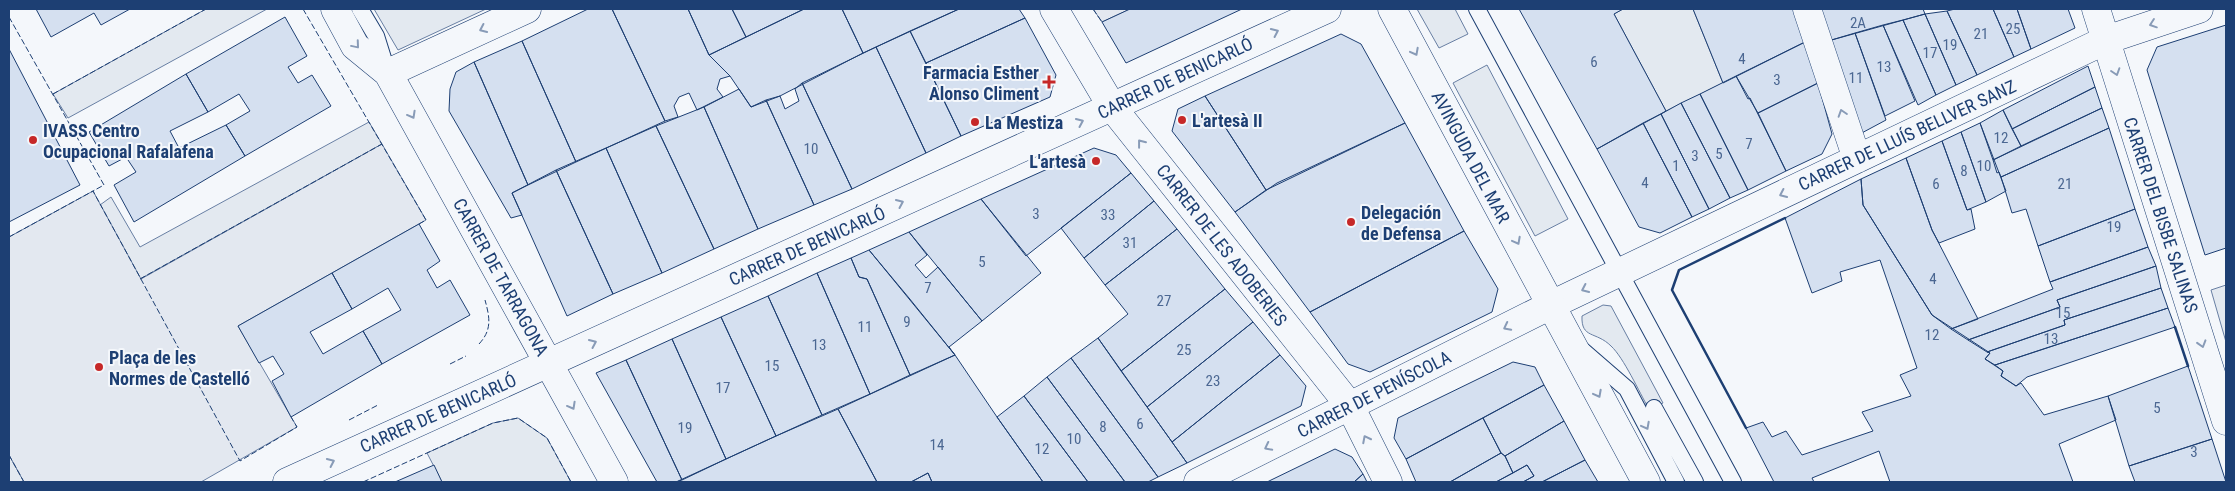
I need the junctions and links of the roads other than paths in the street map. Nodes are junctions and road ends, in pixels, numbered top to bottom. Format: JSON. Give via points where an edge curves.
{"nodes":[{"id":1,"x":334,"y":9,"type":"edge"},
{"id":2,"x":360,"y":9,"type":"edge"},
{"id":3,"x":527,"y":9,"type":"edge"},
{"id":4,"x":1054,"y":9,"type":"edge"},
{"id":5,"x":1327,"y":9,"type":"edge"},
{"id":6,"x":1392,"y":9,"type":"edge"},
{"id":7,"x":1477,"y":9,"type":"edge"},
{"id":8,"x":1807,"y":9,"type":"edge"},
{"id":9,"x":2096,"y":9,"type":"edge"},
{"id":10,"x":2199,"y":9,"type":"edge"},
{"id":11,"x":2106,"y":40,"type":"junction"},
{"id":12,"x":388,"y":73,"type":"junction"},
{"id":13,"x":1112,"y":107,"type":"junction"},
{"id":14,"x":1857,"y":159,"type":"junction"},
{"id":15,"x":1619,"y":272,"type":"junction"},
{"id":16,"x":1551,"y":305,"type":"junction"},
{"id":17,"x":1569,"y":339,"type":"junction"},
{"id":18,"x":548,"y":363,"type":"junction"},
{"id":19,"x":1350,"y":406,"type":"junction"},
{"id":20,"x":1654,"y":408,"type":"dead end"},
{"id":21,"x":2226,"y":421,"type":"edge"},
{"id":22,"x":287,"y":482,"type":"edge"},
{"id":23,"x":614,"y":482,"type":"edge"},
{"id":24,"x":1198,"y":482,"type":"edge"},
{"id":25,"x":1388,"y":482,"type":"edge"},
{"id":26,"x":1646,"y":482,"type":"edge"},
{"id":27,"x":1676,"y":482,"type":"edge"},
{"id":28,"x":1695,"y":482,"type":"edge"},
{"id":29,"x":1733,"y":482,"type":"edge"}],
"edges":[{"from":1,"to":12,"type":"street","one_way":true,"via":[[355,46]]},
{"from":2,"to":12,"type":"lane","via":[[376,36]]},
{"from":3,"to":12,"type":"street","one_way":true},
{"from":4,"to":13,"type":"street","name":"CARRER DE LES ADOBERIES"},
{"from":13,"to":5,"type":"street","name":"CARRER DE BENICARLÓ","one_way":true},
{"from":6,"to":16,"type":"street","name":"AVINGUDA DEL MAR","one_way":true},
{"from":7,"to":15,"type":"lane"},
{"from":14,"to":8,"type":"street","one_way":true},
{"from":9,"to":11,"type":"street","name":"CARRER DEL BISBE SALINAS"},
{"from":10,"to":11,"type":"street","name":"CARRER DE LLUÍS BELLVER SANZ","one_way":true},
{"from":11,"to":14,"type":"street","name":"CARRER DE LLUÍS BELLVER SANZ"},
{"from":11,"to":21,"type":"street","name":"CARRER DEL BISBE SALINAS","one_way":true},
{"from":12,"to":18,"type":"street","name":"CARRER DE TARRAGONA","one_way":true},
{"from":18,"to":13,"type":"street","name":"CARRER DE BENICARLÓ","one_way":true},
{"from":19,"to":13,"type":"street","name":"CARRER DE LES ADOBERIES","one_way":true},
{"from":14,"to":15,"type":"street","name":"CARRER DE LLUÍS BELLVER SANZ","one_way":true},
{"from":15,"to":16,"type":"street","one_way":true},
{"from":15,"to":29,"type":"lane"},
{"from":16,"to":17,"type":"street","name":"AVINGUDA DEL MAR"},
{"from":16,"to":19,"type":"street","name":"CARRER DE PENÍSCOLA","one_way":true},
{"from":17,"to":26,"type":"street","name":"AVINGUDA DEL MAR","one_way":true},
{"from":17,"to":27,"type":"lane","one_way":true,"via":[[1627,389]]},
{"from":22,"to":18,"type":"street","name":"CARRER DE BENICARLÓ","one_way":true},
{"from":18,"to":23,"type":"street","name":"CARRER DE TARRAGONA","one_way":true},
{"from":19,"to":24,"type":"street","name":"CARRER DE PENÍSCOLA","one_way":true},
{"from":25,"to":19,"type":"street","name":"CARRER DE LES ADOBERIES","one_way":true},
{"from":20,"to":28,"type":"lane"}]}
